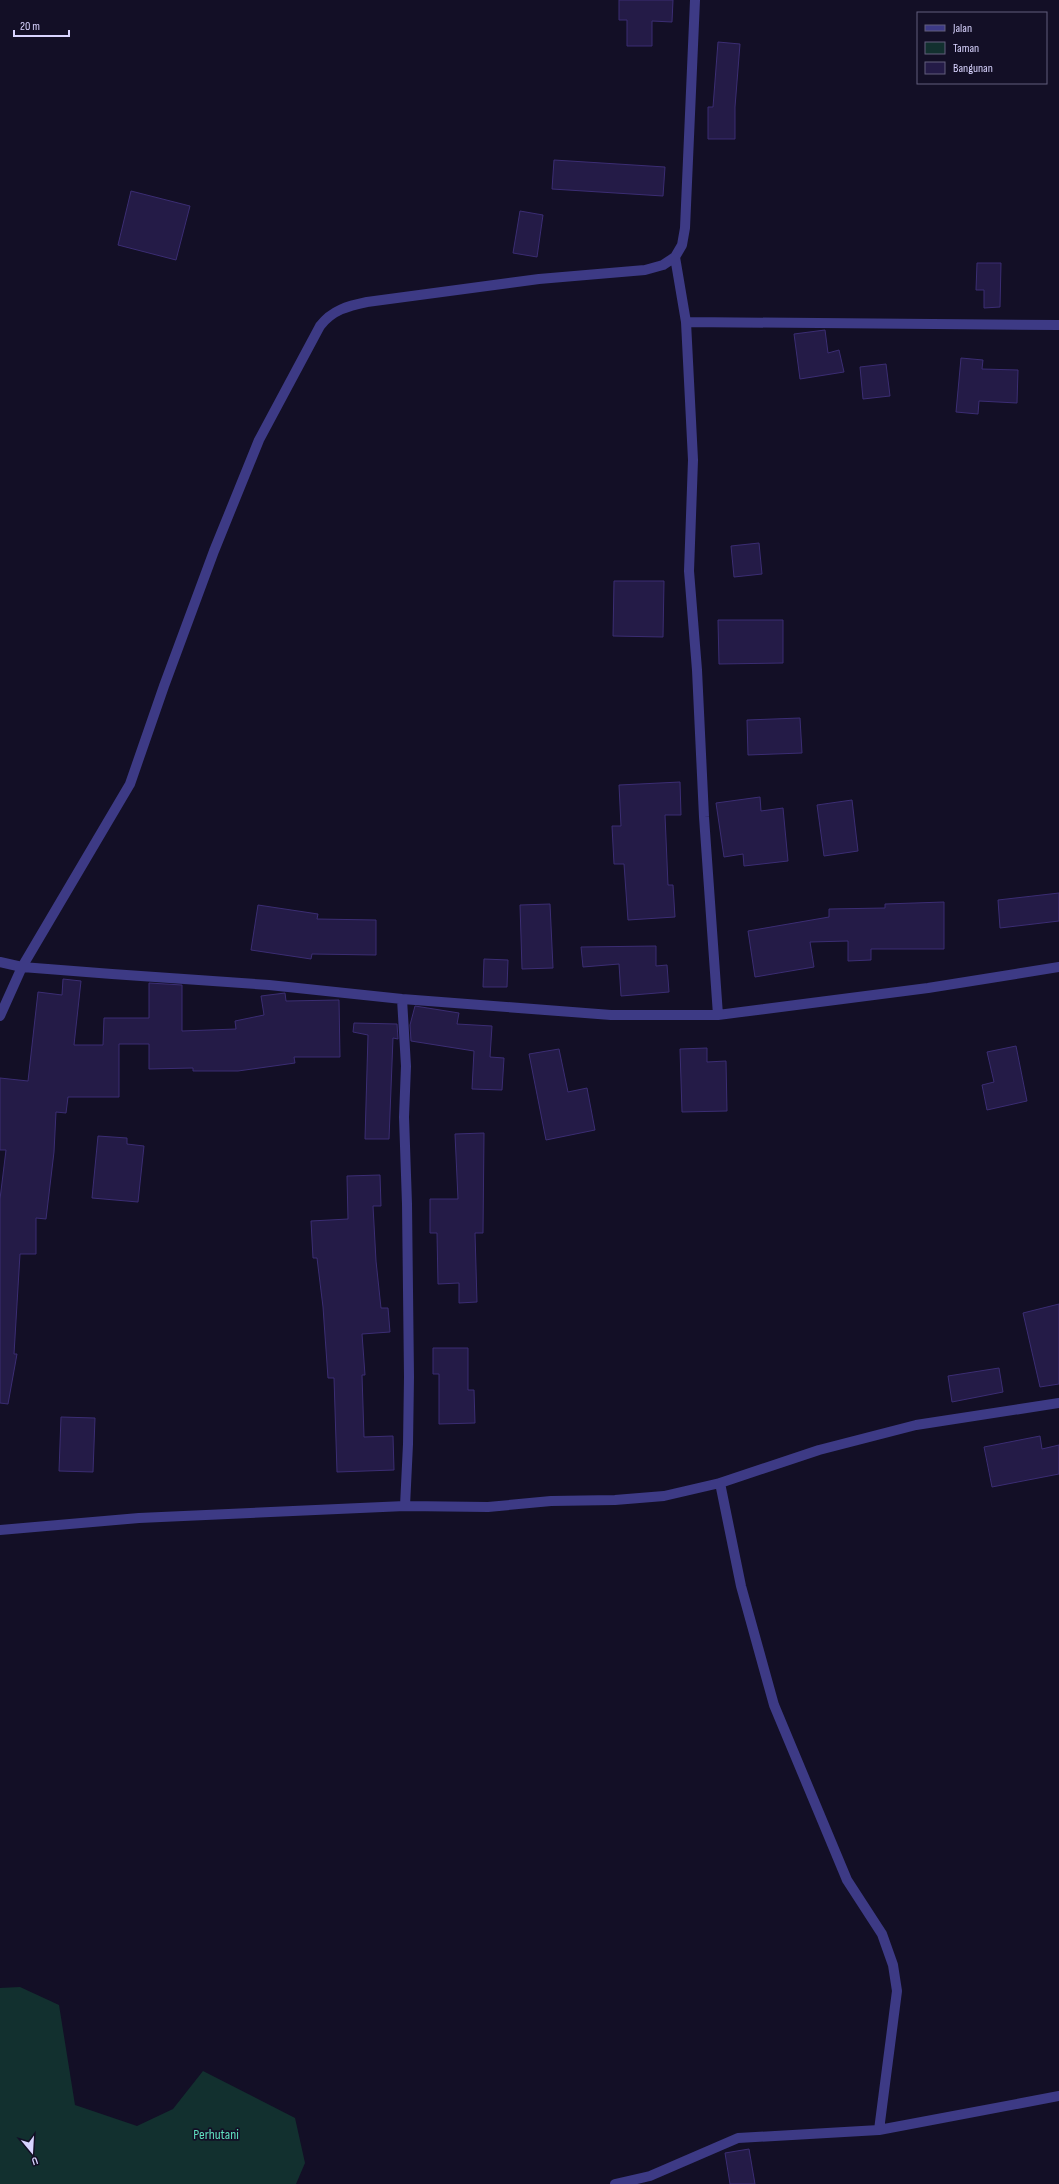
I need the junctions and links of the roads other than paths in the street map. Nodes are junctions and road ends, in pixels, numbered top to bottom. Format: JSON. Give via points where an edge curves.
{"nodes":[{"id":1,"x":696,"y":0,"type":"edge"},
{"id":2,"x":675,"y":257,"type":"junction"},
{"id":3,"x":686,"y":322,"type":"junction"},
{"id":4,"x":1059,"y":325,"type":"edge"},
{"id":5,"x":0,"y":962,"type":"edge"},
{"id":6,"x":22,"y":967,"type":"junction"},
{"id":7,"x":1059,"y":967,"type":"edge"},
{"id":8,"x":402,"y":999,"type":"junction"},
{"id":9,"x":718,"y":1015,"type":"junction"},
{"id":10,"x":0,"y":1016,"type":"edge"},
{"id":11,"x":1059,"y":1403,"type":"edge"},
{"id":12,"x":720,"y":1484,"type":"junction"},
{"id":13,"x":405,"y":1506,"type":"junction"},
{"id":14,"x":0,"y":1530,"type":"edge"},
{"id":15,"x":1059,"y":2096,"type":"edge"},
{"id":16,"x":879,"y":2130,"type":"junction"},
{"id":17,"x":614,"y":2184,"type":"edge"}],
"edges":[{"from":1,"to":2,"type":"street","via":[[685,228],[682,245]]},
{"from":2,"to":3,"type":"street"},
{"from":2,"to":6,"type":"street","via":[[663,265],[645,270],[539,279],[367,302],[346,307],[326,317],[259,440],[209,565],[130,784]]},
{"from":3,"to":4,"type":"street"},
{"from":3,"to":9,"type":"street","via":[[693,460],[689,571]]},
{"from":5,"to":6,"type":"street"},
{"from":6,"to":8,"type":"street","via":[[269,985]]},
{"from":6,"to":10,"type":"street"},
{"from":7,"to":9,"type":"street","via":[[928,988]]},
{"from":8,"to":9,"type":"street","via":[[611,1015]]},
{"from":8,"to":13,"type":"street","via":[[406,1066],[404,1117],[408,1204],[409,1377]]},
{"from":11,"to":12,"type":"street","via":[[916,1424],[819,1450]]},
{"from":12,"to":13,"type":"street","via":[[664,1496],[615,1500],[551,1501],[488,1507]]},
{"from":12,"to":16,"type":"street","via":[[741,1586],[774,1705],[846,1880],[882,1934],[893,1964],[897,1991]]},
{"from":13,"to":14,"type":"street","via":[[138,1518]]},
{"from":15,"to":16,"type":"street"},
{"from":16,"to":17,"type":"street","via":[[738,2138],[650,2176]]}]}
